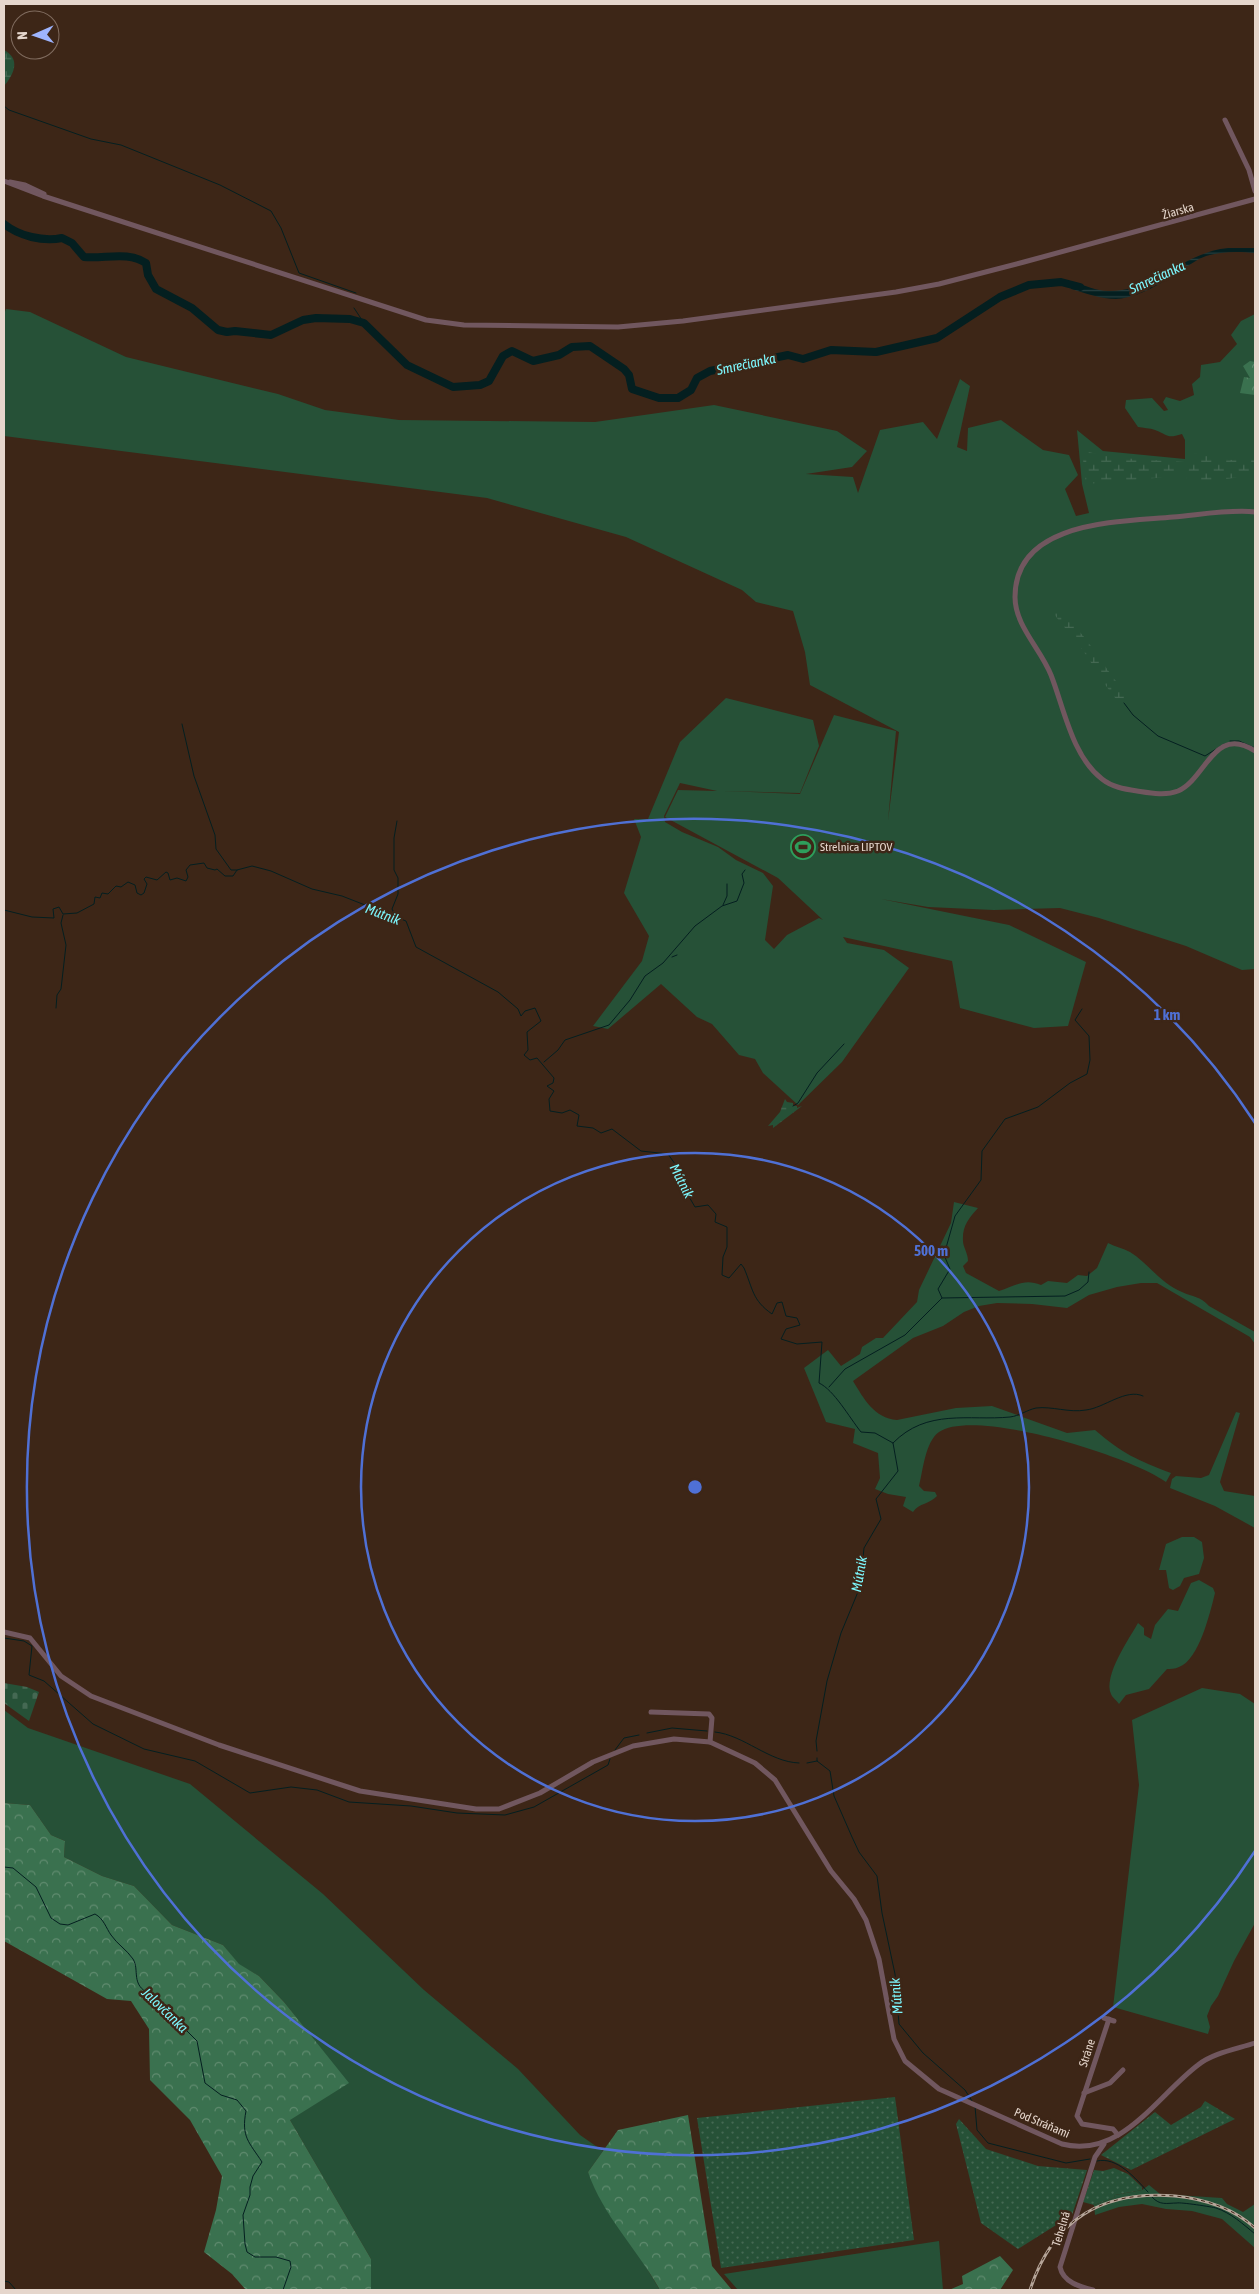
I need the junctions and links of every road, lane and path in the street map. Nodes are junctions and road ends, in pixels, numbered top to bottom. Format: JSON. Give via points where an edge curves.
{"nodes":[{"id":1,"x":1225,"y":120,"type":"dead end"},
{"id":2,"x":1253,"y":173,"type":"edge"},
{"id":3,"x":4,"y":181,"type":"edge"},
{"id":4,"x":1255,"y":192,"type":"edge"},
{"id":5,"x":1255,"y":199,"type":"edge"},
{"id":6,"x":1255,"y":512,"type":"edge"},
{"id":7,"x":1255,"y":751,"type":"edge"},
{"id":8,"x":4,"y":1632,"type":"edge"},
{"id":9,"x":651,"y":1712,"type":"dead end"},
{"id":10,"x":710,"y":1742,"type":"junction"},
{"id":11,"x":1109,"y":2019,"type":"dead end"},
{"id":12,"x":1255,"y":2043,"type":"edge"},
{"id":13,"x":1123,"y":2070,"type":"dead end"},
{"id":14,"x":1084,"y":2093,"type":"junction"},
{"id":15,"x":1118,"y":2135,"type":"junction"},
{"id":16,"x":1106,"y":2142,"type":"junction"},
{"id":17,"x":1088,"y":2146,"type":"junction"},
{"id":18,"x":1095,"y":2157,"type":"junction"},
{"id":19,"x":1093,"y":2290,"type":"edge"}],
"edges":[{"from":1,"to":2,"type":"street"},
{"from":2,"to":4,"type":"street"},
{"from":3,"to":5,"type":"street","name":"Žiarska","via":[[409,316],[464,325],[618,327],[912,290]]},
{"from":6,"to":7,"type":"street","via":[[1108,523],[1074,529],[1051,539],[1032,554],[1021,572],[1015,598],[1017,614],[1048,666],[1081,752],[1106,782],[1143,792],[1171,793],[1185,787],[1207,760],[1226,746],[1240,744]]},
{"from":8,"to":10,"type":"street","via":[[30,1638],[60,1676],[91,1696],[242,1753],[364,1792],[476,1809],[499,1809],[540,1794],[593,1762],[642,1743],[674,1739]]},
{"from":9,"to":10,"type":"street","via":[[710,1714]]},
{"from":10,"to":17,"type":"street","name":"Pod Stráňami","via":[[768,1772],[831,1871],[858,1904],[875,1944],[894,2039],[898,2051],[910,2066],[927,2081],[1059,2143]]},
{"from":11,"to":14,"type":"street","name":"Stráne"},
{"from":12,"to":15,"type":"street","name":"Pod Stráňami","via":[[1199,2064]]},
{"from":13,"to":14,"type":"street","via":[[1110,2083]]},
{"from":14,"to":15,"type":"street","name":"Stráne","via":[[1079,2122],[1113,2129]]},
{"from":15,"to":16,"type":"street","name":"Pod Stráňami"},
{"from":16,"to":17,"type":"street","name":"Pod Stráňami"},
{"from":16,"to":18,"type":"street","name":"Tehelná"},
{"from":17,"to":18,"type":"street"},
{"from":18,"to":19,"type":"street","name":"Tehelná","via":[[1060,2266],[1069,2280]]}]}
